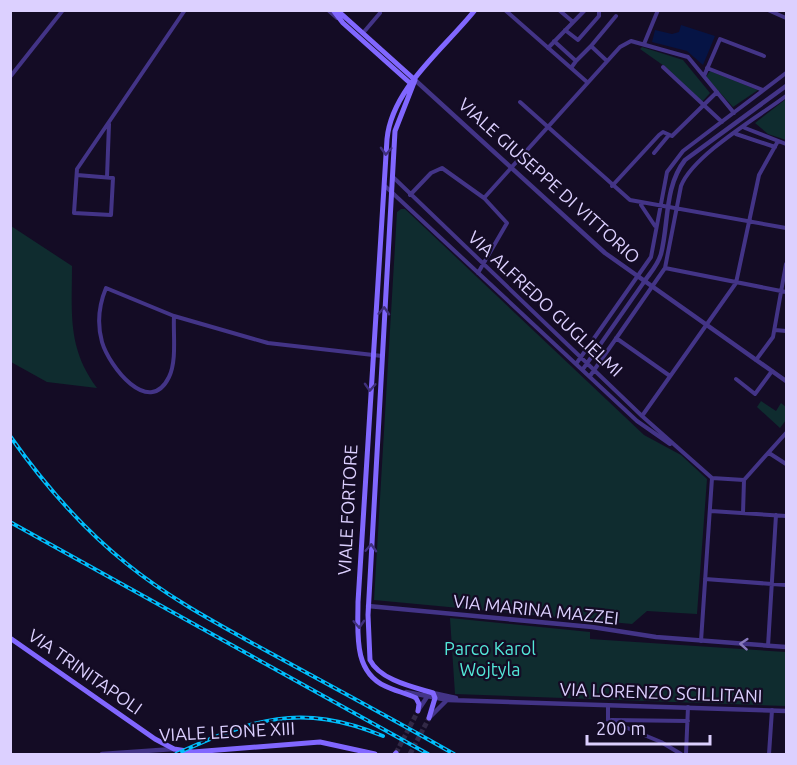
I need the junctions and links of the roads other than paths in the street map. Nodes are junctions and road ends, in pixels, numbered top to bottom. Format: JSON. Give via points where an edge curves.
{"nodes":[{"id":1,"x":63,"y":10,"type":"edge"},
{"id":2,"x":185,"y":10,"type":"edge"},
{"id":3,"x":328,"y":10,"type":"edge"},
{"id":4,"x":335,"y":10,"type":"edge"},
{"id":5,"x":475,"y":10,"type":"edge"},
{"id":6,"x":559,"y":10,"type":"edge"},
{"id":7,"x":599,"y":10,"type":"edge"},
{"id":8,"x":658,"y":10,"type":"edge"},
{"id":9,"x":768,"y":10,"type":"edge"},
{"id":10,"x":584,"y":11,"type":"edge"},
{"id":11,"x":509,"y":12,"type":"edge"},
{"id":12,"x":380,"y":13,"type":"dead end"},
{"id":13,"x":615,"y":16,"type":"dead end"},
{"id":14,"x":786,"y":18,"type":"edge"},
{"id":15,"x":573,"y":22,"type":"junction"},
{"id":16,"x":342,"y":23,"type":"junction"},
{"id":17,"x":565,"y":30,"type":"junction"},
{"id":18,"x":363,"y":33,"type":"junction"},
{"id":19,"x":554,"y":41,"type":"junction"},
{"id":20,"x":644,"y":44,"type":"junction"},
{"id":21,"x":591,"y":46,"type":"junction"},
{"id":22,"x":548,"y":48,"type":"junction"},
{"id":23,"x":764,"y":56,"type":"dead end"},
{"id":24,"x":576,"y":61,"type":"junction"},
{"id":25,"x":607,"y":61,"type":"junction"},
{"id":26,"x":663,"y":67,"type":"dead end"},
{"id":27,"x":571,"y":68,"type":"junction"},
{"id":28,"x":707,"y":69,"type":"junction"},
{"id":29,"x":786,"y":73,"type":"edge"},
{"id":30,"x":704,"y":76,"type":"junction"},
{"id":31,"x":10,"y":77,"type":"edge"},
{"id":32,"x":413,"y":82,"type":"junction"},
{"id":33,"x":587,"y":82,"type":"junction"},
{"id":34,"x":786,"y":86,"type":"edge"},
{"id":35,"x":764,"y":90,"type":"junction"},
{"id":36,"x":717,"y":92,"type":"junction"},
{"id":37,"x":786,"y":96,"type":"edge"},
{"id":38,"x":520,"y":102,"type":"dead end"},
{"id":39,"x":703,"y":105,"type":"junction"},
{"id":40,"x":734,"y":112,"type":"junction"},
{"id":41,"x":109,"y":122,"type":"junction"},
{"id":42,"x":722,"y":122,"type":"junction"},
{"id":43,"x":547,"y":127,"type":"junction"},
{"id":44,"x":744,"y":127,"type":"junction"},
{"id":45,"x":736,"y":134,"type":"junction"},
{"id":46,"x":670,"y":135,"type":"junction"},
{"id":47,"x":778,"y":141,"type":"junction"},
{"id":48,"x":786,"y":144,"type":"edge"},
{"id":49,"x":775,"y":147,"type":"junction"},
{"id":50,"x":683,"y":151,"type":"junction"},
{"id":51,"x":654,"y":153,"type":"dead end"},
{"id":52,"x":687,"y":159,"type":"junction"},
{"id":53,"x":510,"y":166,"type":"junction"},
{"id":54,"x":77,"y":175,"type":"junction"},
{"id":55,"x":107,"y":177,"type":"junction"},
{"id":56,"x":394,"y":178,"type":"junction"},
{"id":57,"x":384,"y":186,"type":"junction"},
{"id":58,"x":612,"y":186,"type":"junction"},
{"id":59,"x":393,"y":195,"type":"junction"},
{"id":60,"x":410,"y":195,"type":"junction"},
{"id":61,"x":483,"y":198,"type":"junction"},
{"id":62,"x":641,"y":204,"type":"junction"},
{"id":63,"x":660,"y":207,"type":"junction"},
{"id":64,"x":668,"y":208,"type":"junction"},
{"id":65,"x":678,"y":209,"type":"junction"},
{"id":66,"x":749,"y":221,"type":"junction"},
{"id":67,"x":656,"y":227,"type":"junction"},
{"id":68,"x":786,"y":228,"type":"edge"},
{"id":69,"x":483,"y":263,"type":"junction"},
{"id":70,"x":786,"y":264,"type":"edge"},
{"id":71,"x":665,"y":268,"type":"junction"},
{"id":72,"x":478,"y":273,"type":"junction"},
{"id":73,"x":637,"y":277,"type":"junction"},
{"id":74,"x":376,"y":281,"type":"junction"},
{"id":75,"x":386,"y":282,"type":"junction"},
{"id":76,"x":644,"y":282,"type":"junction"},
{"id":77,"x":736,"y":283,"type":"junction"},
{"id":78,"x":652,"y":287,"type":"junction"},
{"id":79,"x":784,"y":292,"type":"edge"},
{"id":80,"x":174,"y":316,"type":"junction"},
{"id":81,"x":707,"y":324,"type":"junction"},
{"id":82,"x":775,"y":330,"type":"junction"},
{"id":83,"x":786,"y":331,"type":"edge"},
{"id":84,"x":616,"y":338,"type":"junction"},
{"id":85,"x":373,"y":355,"type":"junction"},
{"id":86,"x":382,"y":356,"type":"junction"},
{"id":87,"x":581,"y":356,"type":"junction"},
{"id":88,"x":756,"y":360,"type":"junction"},
{"id":89,"x":588,"y":362,"type":"junction"},
{"id":90,"x":576,"y":364,"type":"junction"},
{"id":91,"x":583,"y":369,"type":"junction"},
{"id":92,"x":595,"y":369,"type":"junction"},
{"id":93,"x":772,"y":371,"type":"junction"},
{"id":94,"x":590,"y":376,"type":"junction"},
{"id":95,"x":670,"y":376,"type":"junction"},
{"id":96,"x":736,"y":379,"type":"dead end"},
{"id":97,"x":786,"y":381,"type":"edge"},
{"id":98,"x":617,"y":391,"type":"junction"},
{"id":99,"x":611,"y":397,"type":"junction"},
{"id":100,"x":642,"y":416,"type":"junction"},
{"id":101,"x":786,"y":433,"type":"edge"},
{"id":102,"x":678,"y":448,"type":"junction"},
{"id":103,"x":769,"y":453,"type":"junction"},
{"id":104,"x":786,"y":464,"type":"edge"},
{"id":105,"x":712,"y":478,"type":"junction"},
{"id":106,"x":744,"y":480,"type":"junction"},
{"id":107,"x":711,"y":511,"type":"junction"},
{"id":108,"x":743,"y":513,"type":"junction"},
{"id":109,"x":776,"y":515,"type":"junction"},
{"id":110,"x":786,"y":516,"type":"edge"},
{"id":111,"x":705,"y":579,"type":"junction"},
{"id":112,"x":772,"y":584,"type":"junction"},
{"id":113,"x":786,"y":585,"type":"edge"},
{"id":114,"x":358,"y":602,"type":"junction"},
{"id":115,"x":368,"y":606,"type":"junction"},
{"id":116,"x":10,"y":638,"type":"edge"},
{"id":117,"x":702,"y":641,"type":"junction"},
{"id":118,"x":768,"y":646,"type":"junction"},
{"id":119,"x":786,"y":647,"type":"edge"},
{"id":120,"x":400,"y":691,"type":"junction"},
{"id":121,"x":434,"y":695,"type":"junction"},
{"id":122,"x":427,"y":696,"type":"junction"},
{"id":123,"x":462,"y":699,"type":"junction"},
{"id":124,"x":448,"y":700,"type":"junction"},
{"id":125,"x":608,"y":705,"type":"junction"},
{"id":126,"x":688,"y":706,"type":"junction"},
{"id":127,"x":772,"y":710,"type":"junction"},
{"id":128,"x":418,"y":711,"type":"joint"},
{"id":129,"x":786,"y":711,"type":"edge"},
{"id":130,"x":429,"y":718,"type":"joint"},
{"id":131,"x":608,"y":720,"type":"junction"},
{"id":132,"x":688,"y":721,"type":"junction"},
{"id":133,"x":174,"y":748,"type":"junction"},
{"id":134,"x":354,"y":750,"type":"junction"},
{"id":135,"x":222,"y":751,"type":"edge"},
{"id":136,"x":102,"y":754,"type":"edge"},
{"id":137,"x":364,"y":754,"type":"edge"},
{"id":138,"x":375,"y":754,"type":"edge"},
{"id":139,"x":680,"y":754,"type":"edge"},
{"id":140,"x":686,"y":754,"type":"edge"},
{"id":141,"x":769,"y":754,"type":"edge"}],
"edges":[{"from":1,"to":31,"type":"street"},
{"from":2,"to":41,"type":"street"},
{"from":3,"to":16,"type":"street"},
{"from":4,"to":16,"type":"main road"},
{"from":4,"to":18,"type":"main road"},
{"from":5,"to":32,"type":"main road"},
{"from":6,"to":15,"type":"street"},
{"from":7,"to":17,"type":"street","via":[[599,16],[578,40]]},
{"from":8,"to":20,"type":"street"},
{"from":9,"to":14,"type":"street"},
{"from":10,"to":15,"type":"street"},
{"from":11,"to":22,"type":"street"},
{"from":12,"to":18,"type":"street"},
{"from":13,"to":21,"type":"street"},
{"from":15,"to":17,"type":"street"},
{"from":16,"to":32,"type":"main road"},
{"from":17,"to":19,"type":"street"},
{"from":18,"to":32,"type":"main road"},
{"from":19,"to":22,"type":"street"},
{"from":19,"to":24,"type":"street"},
{"from":20,"to":25,"type":"street","via":[[626,42]]},
{"from":20,"to":30,"type":"street","via":[[688,57]]},
{"from":21,"to":24,"type":"street"},
{"from":21,"to":25,"type":"street"},
{"from":22,"to":27,"type":"street"},
{"from":23,"to":28,"type":"street","via":[[720,39]]},
{"from":24,"to":27,"type":"street"},
{"from":25,"to":33,"type":"street"},
{"from":26,"to":39,"type":"street"},
{"from":27,"to":33,"type":"street"},
{"from":28,"to":30,"type":"street"},
{"from":28,"to":35,"type":"street"},
{"from":29,"to":35,"type":"street"},
{"from":30,"to":36,"type":"street"},
{"from":32,"to":53,"type":"street","name":"VIALE GIUSEPPE DI VITTORIO"},
{"from":32,"to":56,"type":"main road","name":"VIALE FORTORE","via":[[395,131]]},
{"from":32,"to":57,"type":"main road","name":"VIALE FORTORE","one_way":true,"via":[[396,105],[389,124]]},
{"from":33,"to":43,"type":"street"},
{"from":34,"to":52,"type":"street"},
{"from":35,"to":40,"type":"street"},
{"from":36,"to":39,"type":"street"},
{"from":36,"to":40,"type":"street"},
{"from":37,"to":44,"type":"street"},
{"from":38,"to":43,"type":"street"},
{"from":39,"to":42,"type":"street"},
{"from":39,"to":46,"type":"street"},
{"from":40,"to":42,"type":"street"},
{"from":41,"to":54,"type":"street","via":[[77,169]]},
{"from":41,"to":55,"type":"street"},
{"from":42,"to":50,"type":"street"},
{"from":43,"to":53,"type":"street"},
{"from":43,"to":58,"type":"street"},
{"from":44,"to":45,"type":"street"},
{"from":44,"to":47,"type":"street"},
{"from":45,"to":49,"type":"street"},
{"from":45,"to":65,"type":"street","via":[[686,174]]},
{"from":46,"to":51,"type":"street"},
{"from":46,"to":58,"type":"street","via":[[659,135]]},
{"from":47,"to":48,"type":"street"},
{"from":47,"to":49,"type":"street"},
{"from":49,"to":66,"type":"street","via":[[759,175]]},
{"from":50,"to":52,"type":"street"},
{"from":50,"to":63,"type":"street","via":[[667,171]]},
{"from":52,"to":64,"type":"street","via":[[677,170]]},
{"from":53,"to":61,"type":"street"},
{"from":53,"to":73,"type":"street","name":"VIALE GIUSEPPE DI VITTORIO"},
{"from":54,"to":55,"type":"street"},
{"from":54,"to":55,"type":"street","via":[[74,213],[111,215],[113,178]]},
{"from":56,"to":59,"type":"main road","name":"VIALE FORTORE"},
{"from":56,"to":60,"type":"street","name":"VIA ALFREDO GUGLIELMI"},
{"from":57,"to":59,"type":"street","name":"VIA ALFREDO GUGLIELMI"},
{"from":57,"to":74,"type":"main road","name":"VIALE FORTORE"},
{"from":58,"to":62,"type":"street"},
{"from":59,"to":72,"type":"street","name":"VIA ALFREDO GUGLIELMI"},
{"from":59,"to":75,"type":"main road","name":"VIALE FORTORE"},
{"from":60,"to":61,"type":"street","via":[[431,173],[442,168]]},
{"from":60,"to":69,"type":"street","name":"VIA ALFREDO GUGLIELMI"},
{"from":61,"to":69,"type":"street","via":[[507,223]]},
{"from":62,"to":63,"type":"street"},
{"from":62,"to":67,"type":"street"},
{"from":63,"to":64,"type":"street"},
{"from":63,"to":67,"type":"street"},
{"from":64,"to":65,"type":"street"},
{"from":64,"to":76,"type":"street","via":[[660,256]]},
{"from":65,"to":66,"type":"street"},
{"from":65,"to":71,"type":"street"},
{"from":66,"to":68,"type":"street"},
{"from":66,"to":77,"type":"street"},
{"from":67,"to":73,"type":"street","via":[[651,257]]},
{"from":69,"to":72,"type":"street"},
{"from":69,"to":87,"type":"street","name":"VIA ALFREDO GUGLIELMI"},
{"from":70,"to":79,"type":"street"},
{"from":71,"to":77,"type":"street"},
{"from":71,"to":78,"type":"street"},
{"from":72,"to":90,"type":"street","name":"VIA ALFREDO GUGLIELMI"},
{"from":73,"to":76,"type":"street","name":"VIALE GIUSEPPE DI VITTORIO"},
{"from":73,"to":87,"type":"street"},
{"from":74,"to":75,"type":"main road"},
{"from":74,"to":85,"type":"main road","name":"VIALE FORTORE"},
{"from":86,"to":75,"type":"main road","name":"VIALE FORTORE","one_way":true},
{"from":76,"to":78,"type":"street","name":"VIALE GIUSEPPE DI VITTORIO"},
{"from":76,"to":89,"type":"street"},
{"from":77,"to":79,"type":"street"},
{"from":77,"to":81,"type":"street"},
{"from":78,"to":81,"type":"street","name":"VIALE GIUSEPPE DI VITTORIO"},
{"from":78,"to":84,"type":"street"},
{"from":79,"to":82,"type":"street"},
{"from":80,"to":80,"type":"street","via":[[106,288],[99,315],[103,344],[112,365],[132,386],[152,391],[168,379]]},
{"from":80,"to":85,"type":"street","via":[[268,343]]},
{"from":81,"to":88,"type":"street","name":"VIALE GIUSEPPE DI VITTORIO"},
{"from":81,"to":95,"type":"street"},
{"from":82,"to":83,"type":"street"},
{"from":82,"to":88,"type":"street","via":[[769,346]]},
{"from":84,"to":92,"type":"street"},
{"from":84,"to":95,"type":"street"},
{"from":85,"to":86,"type":"street"},
{"from":85,"to":114,"type":"main road","name":"VIALE FORTORE","one_way":true},
{"from":115,"to":86,"type":"main road","name":"VIALE FORTORE","one_way":true},
{"from":87,"to":89,"type":"street","name":"VIA ALFREDO GUGLIELMI"},
{"from":87,"to":90,"type":"street"},
{"from":88,"to":93,"type":"street","name":"VIALE GIUSEPPE DI VITTORIO"},
{"from":89,"to":91,"type":"street"},
{"from":89,"to":92,"type":"street","name":"VIA ALFREDO GUGLIELMI"},
{"from":90,"to":91,"type":"street","name":"VIA ALFREDO GUGLIELMI"},
{"from":91,"to":94,"type":"street","name":"VIA ALFREDO GUGLIELMI"},
{"from":92,"to":94,"type":"street"},
{"from":92,"to":98,"type":"street","name":"VIA ALFREDO GUGLIELMI"},
{"from":93,"to":96,"type":"street","via":[[755,394]]},
{"from":93,"to":97,"type":"street","name":"VIALE GIUSEPPE DI VITTORIO"},
{"from":94,"to":99,"type":"street","name":"VIA ALFREDO GUGLIELMI"},
{"from":95,"to":100,"type":"street"},
{"from":98,"to":99,"type":"street"},
{"from":98,"to":100,"type":"street","name":"VIA ALFREDO GUGLIELMI"},
{"from":99,"to":102,"type":"street","name":"VIA ALFREDO GUGLIELMI","via":[[642,426]]},
{"from":100,"to":102,"type":"street","name":"VIA ALFREDO GUGLIELMI"},
{"from":101,"to":103,"type":"street"},
{"from":102,"to":105,"type":"street","name":"VIA ALFREDO GUGLIELMI"},
{"from":103,"to":104,"type":"street"},
{"from":103,"to":106,"type":"street"},
{"from":105,"to":106,"type":"street"},
{"from":105,"to":107,"type":"street"},
{"from":106,"to":108,"type":"street"},
{"from":107,"to":108,"type":"street"},
{"from":107,"to":111,"type":"street"},
{"from":108,"to":109,"type":"street"},
{"from":109,"to":110,"type":"street"},
{"from":109,"to":112,"type":"street"},
{"from":111,"to":112,"type":"street"},
{"from":111,"to":117,"type":"street"},
{"from":112,"to":113,"type":"street"},
{"from":112,"to":118,"type":"street"},
{"from":114,"to":115,"type":"main road"},
{"from":114,"to":120,"type":"main road","name":"VIALE FORTORE","one_way":true,"via":[[362,666],[384,686]]},
{"from":115,"to":117,"type":"street","name":"VIA MARINA MAZZEI"},
{"from":115,"to":121,"type":"main road","name":"VIALE FORTORE","via":[[373,666],[386,676]]},
{"from":116,"to":133,"type":"main road","name":"VIA TRINITAPOLI","via":[[156,740]]},
{"from":118,"to":117,"type":"street","name":"VIA MARINA MAZZEI","one_way":true},
{"from":118,"to":119,"type":"street","name":"VIA MARINA MAZZEI"},
{"from":120,"to":122,"type":"street","name":"VIALE FORTORE"},
{"from":120,"to":128,"type":"main road","via":[[418,701]]},
{"from":121,"to":122,"type":"street","name":"VIALE FORTORE"},
{"from":121,"to":123,"type":"street"},
{"from":121,"to":124,"type":"street"},
{"from":121,"to":130,"type":"main road"},
{"from":122,"to":128,"type":"street"},
{"from":123,"to":124,"type":"street"},
{"from":123,"to":125,"type":"street","name":"VIA LORENZO SCILLITANI"},
{"from":124,"to":130,"type":"street"},
{"from":125,"to":126,"type":"street","name":"VIA LORENZO SCILLITANI"},
{"from":125,"to":131,"type":"street"},
{"from":126,"to":127,"type":"street","name":"VIA LORENZO SCILLITANI"},
{"from":126,"to":132,"type":"street"},
{"from":127,"to":129,"type":"street","name":"VIA LORENZO SCILLITANI"},
{"from":127,"to":141,"type":"street"},
{"from":131,"to":132,"type":"street","name":"VIA LORENZO SCILLITANI"},
{"from":131,"to":139,"type":"street"},
{"from":132,"to":140,"type":"street"},
{"from":133,"to":135,"type":"main road","name":"VIALE LEONE XIII"},
{"from":133,"to":136,"type":"street","name":"VIALE LEONE XIII"},
{"from":134,"to":135,"type":"main road","name":"VIALE LEONE XIII","via":[[320,742]]},
{"from":134,"to":137,"type":"main road","name":"VIALE LEONE XIII"},
{"from":134,"to":138,"type":"main road","name":"VIALE LEONE XIII"}]}
